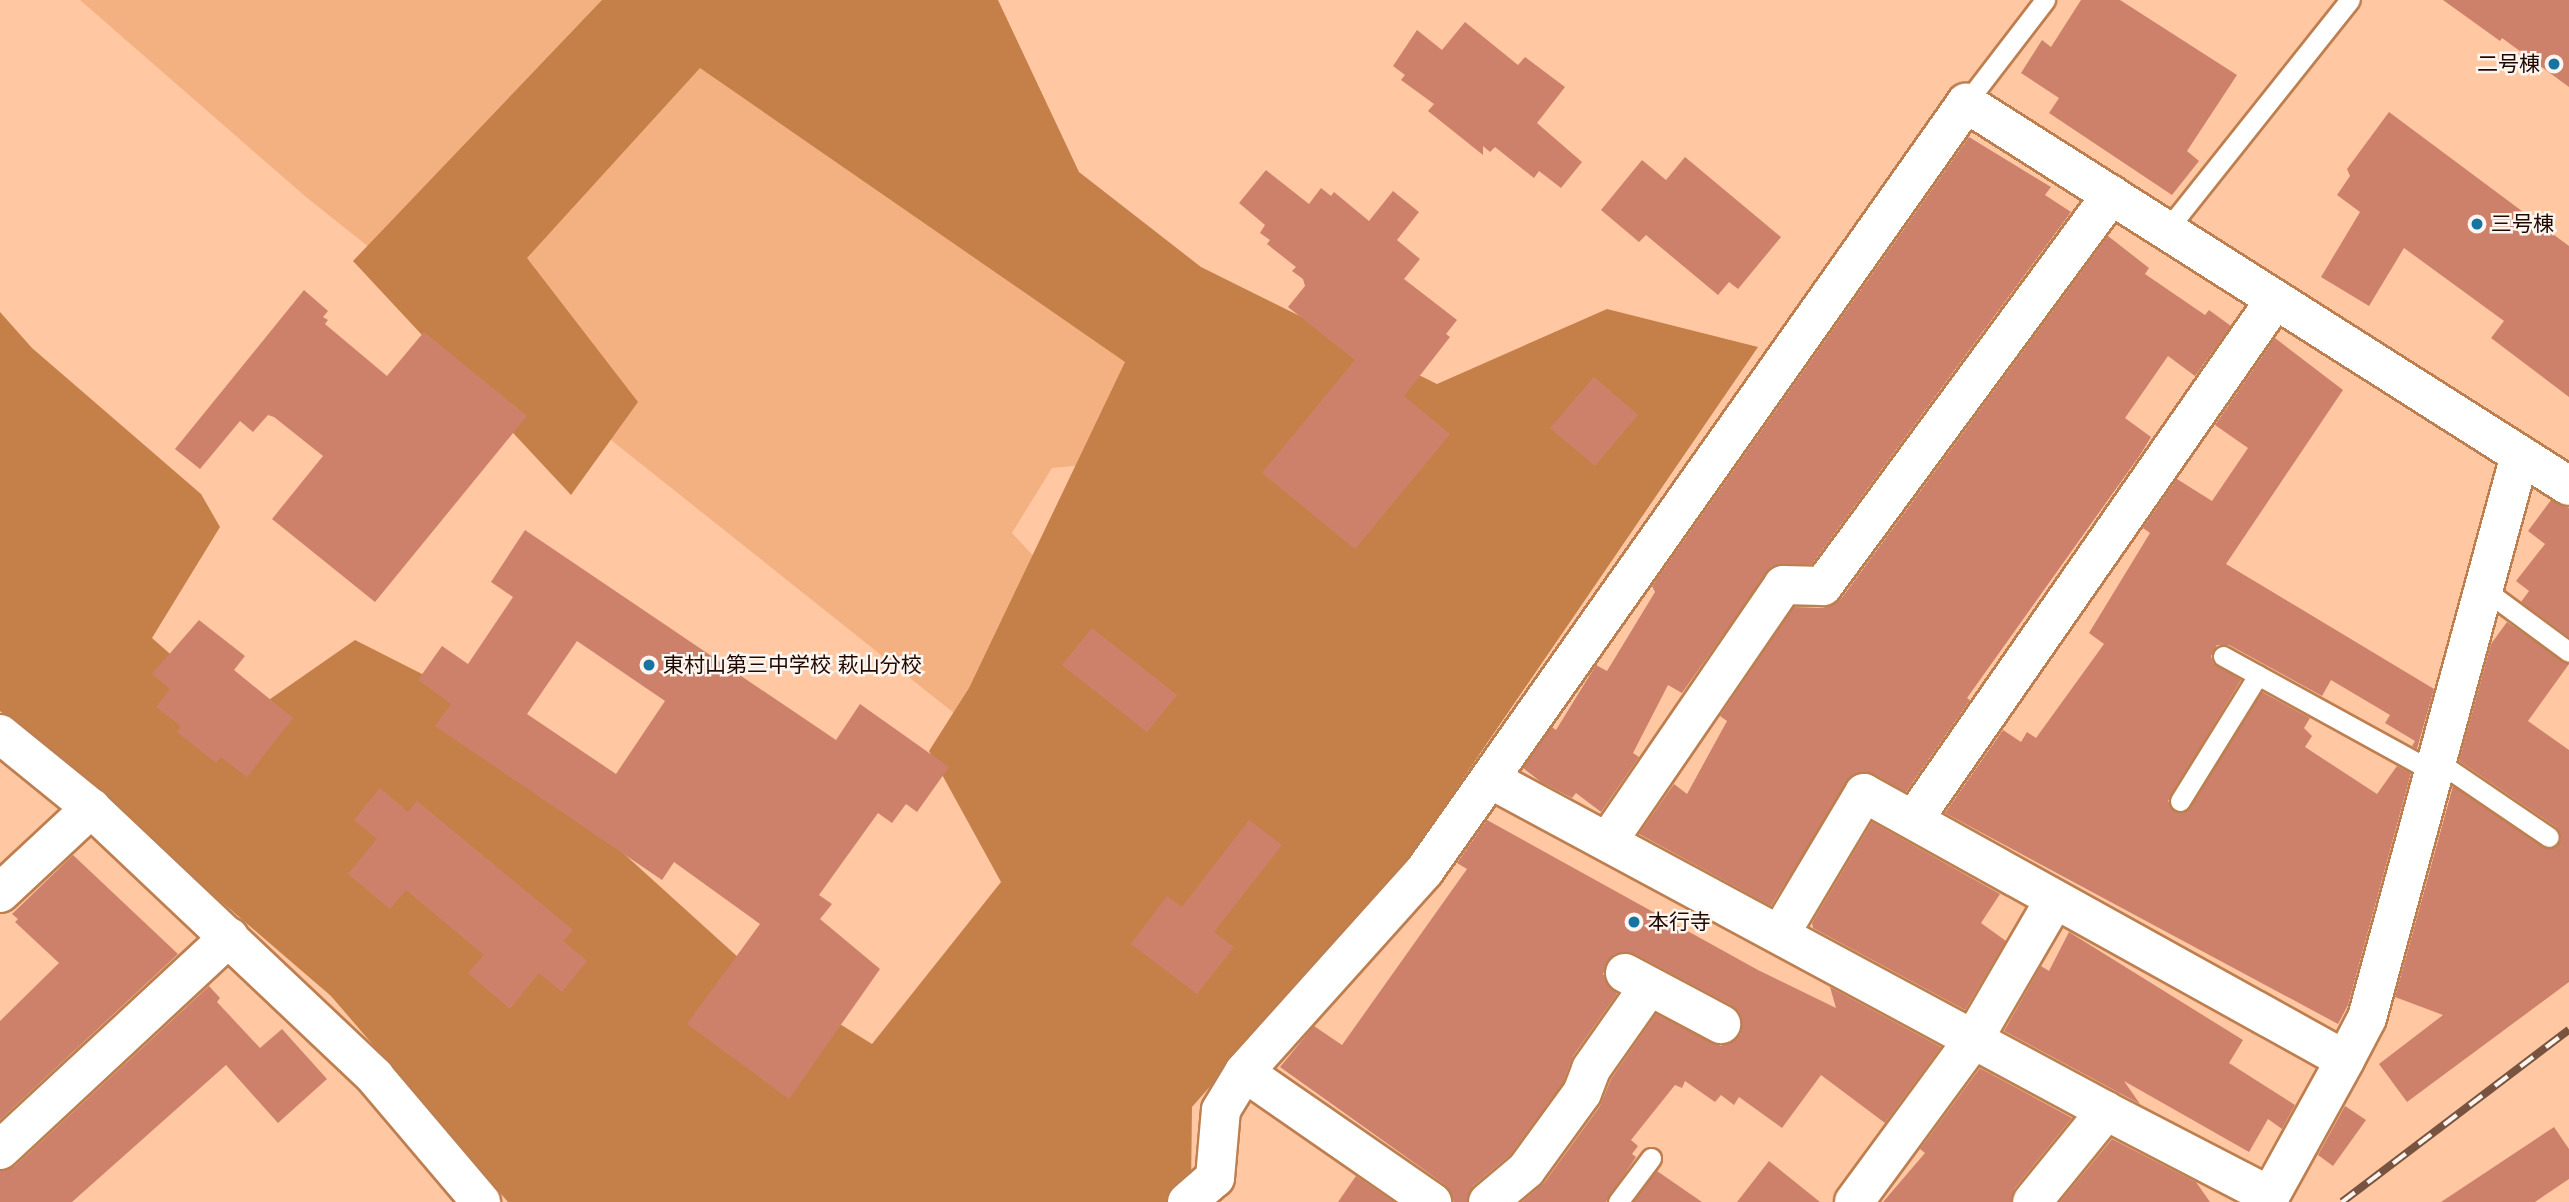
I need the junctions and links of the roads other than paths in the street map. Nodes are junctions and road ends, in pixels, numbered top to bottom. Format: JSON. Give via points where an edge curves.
{"nodes":[{"id":1,"x":2045,"y":0,"type":"edge"},
{"id":2,"x":2350,"y":0,"type":"edge"},
{"id":3,"x":1966,"y":103,"type":"junction"},
{"id":4,"x":2111,"y":195,"type":"junction"},
{"id":5,"x":2166,"y":230,"type":"junction"},
{"id":6,"x":2275,"y":300,"type":"junction"},
{"id":7,"x":2520,"y":455,"type":"junction"},
{"id":8,"x":2569,"y":486,"type":"edge"},
{"id":9,"x":2484,"y":590,"type":"junction"},
{"id":10,"x":2569,"y":652,"type":"edge"},
{"id":11,"x":2223,"y":656,"type":"dead end"},
{"id":12,"x":2258,"y":675,"type":"junction"},
{"id":13,"x":0,"y":734,"type":"edge"},
{"id":14,"x":2436,"y":766,"type":"junction"},
{"id":15,"x":1490,"y":779,"type":"junction"},
{"id":16,"x":2180,"y":801,"type":"dead end"},
{"id":17,"x":91,"y":808,"type":"junction"},
{"id":18,"x":1914,"y":819,"type":"junction"},
{"id":19,"x":2549,"y":837,"type":"dead end"},
{"id":20,"x":1608,"y":841,"type":"junction"},
{"id":21,"x":0,"y":892,"type":"edge"},
{"id":22,"x":2054,"y":901,"type":"junction"},
{"id":23,"x":1780,"y":934,"type":"junction"},
{"id":24,"x":229,"y":937,"type":"junction"},
{"id":25,"x":1721,"y":1024,"type":"dead end"},
{"id":26,"x":1973,"y":1040,"type":"junction"},
{"id":27,"x":2345,"y":1060,"type":"junction"},
{"id":28,"x":1244,"y":1072,"type":"junction"},
{"id":29,"x":2106,"y":1111,"type":"junction"},
{"id":30,"x":0,"y":1150,"type":"edge"},
{"id":31,"x":1651,"y":1158,"type":"dead end"},
{"id":32,"x":1206,"y":1194,"type":"edge"},
{"id":33,"x":481,"y":1202,"type":"edge"},
{"id":34,"x":1432,"y":1202,"type":"edge"},
{"id":35,"x":1488,"y":1202,"type":"edge"},
{"id":36,"x":1618,"y":1202,"type":"edge"},
{"id":37,"x":1854,"y":1202,"type":"edge"},
{"id":38,"x":2032,"y":1202,"type":"edge"}],
"edges":[{"from":1,"to":3,"type":"lane"},
{"from":2,"to":5,"type":"lane"},
{"from":3,"to":4,"type":"street"},
{"from":3,"to":15,"type":"street"},
{"from":4,"to":5,"type":"street"},
{"from":4,"to":20,"type":"street","via":[[1823,586],[1783,585]]},
{"from":5,"to":6,"type":"street"},
{"from":6,"to":7,"type":"street"},
{"from":6,"to":18,"type":"street"},
{"from":7,"to":8,"type":"street"},
{"from":7,"to":9,"type":"street"},
{"from":9,"to":10,"type":"lane"},
{"from":9,"to":14,"type":"street"},
{"from":11,"to":12,"type":"lane"},
{"from":12,"to":14,"type":"lane"},
{"from":12,"to":16,"type":"lane"},
{"from":13,"to":17,"type":"street"},
{"from":14,"to":19,"type":"lane"},
{"from":14,"to":27,"type":"street","via":[[2367,1018]]},
{"from":15,"to":20,"type":"street"},
{"from":15,"to":28,"type":"street","via":[[1425,870]]},
{"from":17,"to":21,"type":"street"},
{"from":17,"to":24,"type":"street"},
{"from":18,"to":22,"type":"street"},
{"from":18,"to":23,"type":"street","via":[[1864,793]]},
{"from":20,"to":23,"type":"street"},
{"from":22,"to":26,"type":"street"},
{"from":22,"to":27,"type":"street"},
{"from":23,"to":26,"type":"street"},
{"from":24,"to":30,"type":"street"},
{"from":24,"to":33,"type":"street","via":[[375,1077]]},
{"from":25,"to":35,"type":"street","via":[[1636,981],[1582,1093],[1526,1170]]},
{"from":26,"to":29,"type":"street"},
{"from":26,"to":37,"type":"street"},
{"from":27,"to":29,"type":"street","via":[[2270,1196]]},
{"from":28,"to":32,"type":"street","via":[[1221,1110]]},
{"from":28,"to":34,"type":"street"},
{"from":29,"to":38,"type":"street"},
{"from":31,"to":36,"type":"lane"}]}
